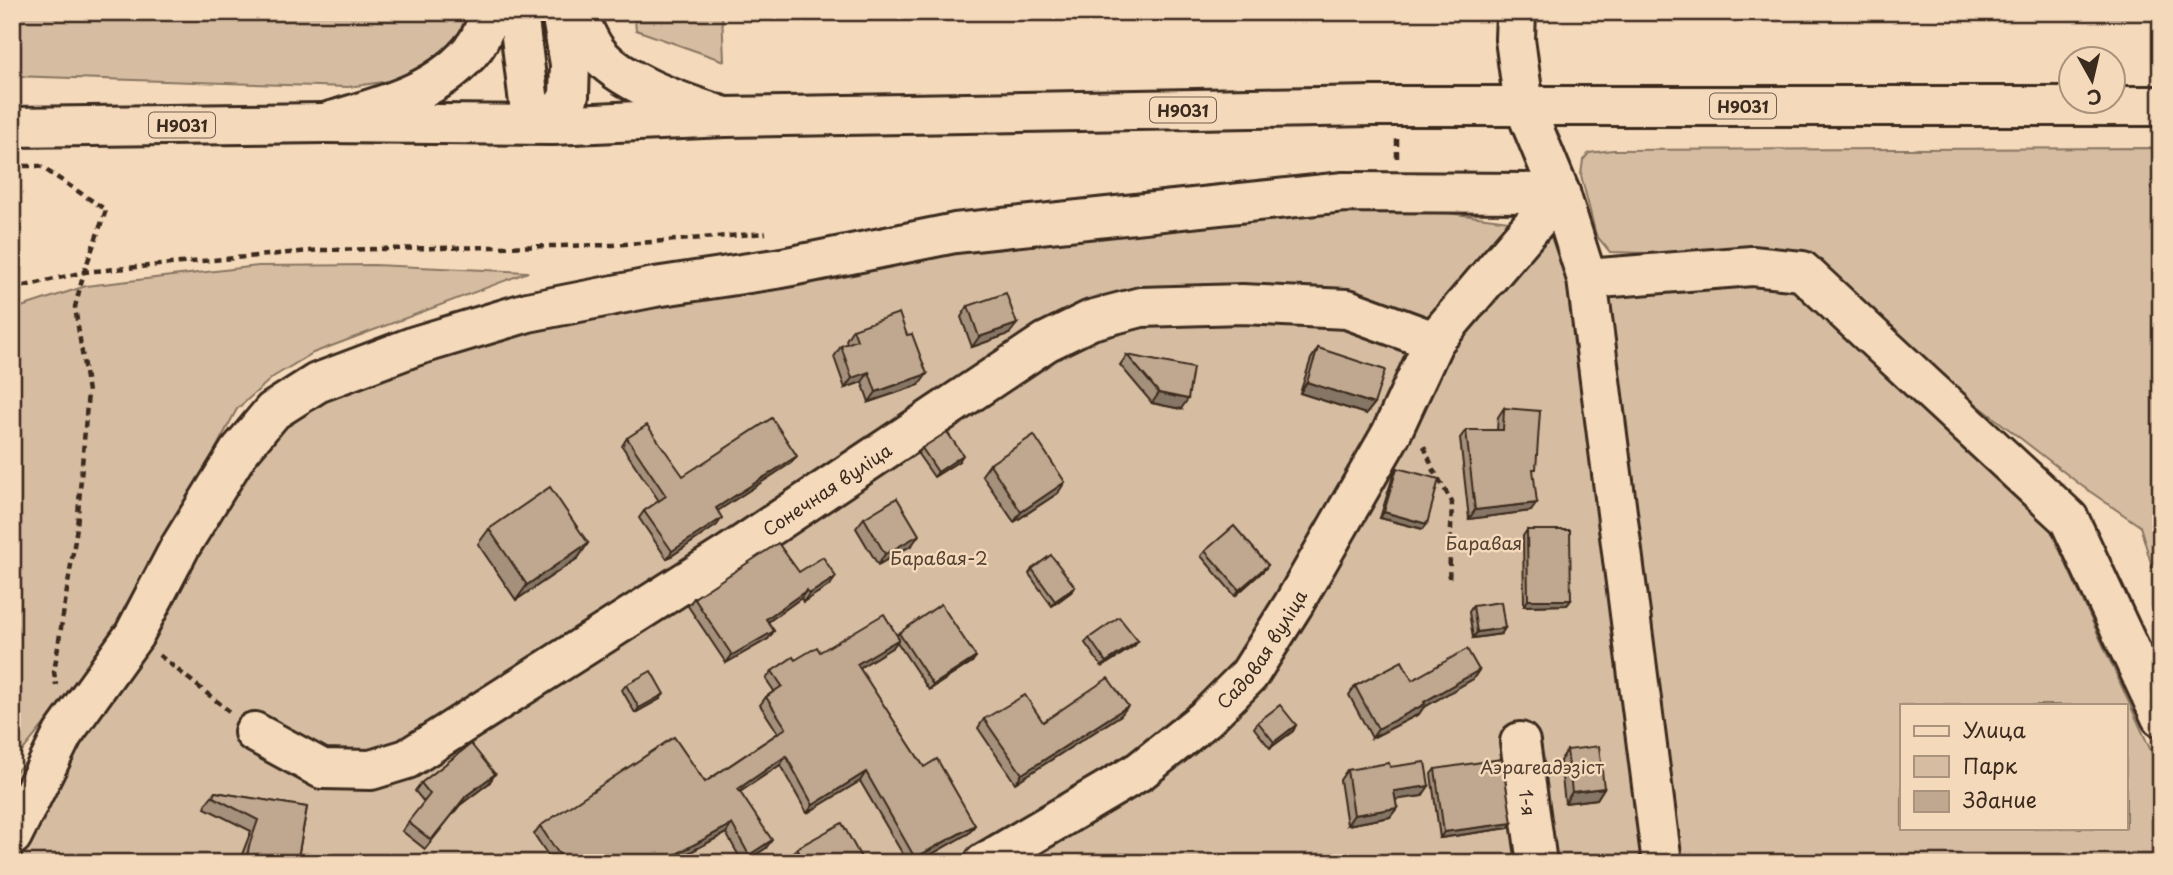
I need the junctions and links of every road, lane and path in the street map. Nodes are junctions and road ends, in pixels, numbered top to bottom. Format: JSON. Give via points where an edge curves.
{"nodes":[{"id":1,"x":491,"y":12,"type":"edge"},
{"id":2,"x":518,"y":12,"type":"edge"},
{"id":3,"x":561,"y":12,"type":"edge"},
{"id":4,"x":576,"y":12,"type":"edge"},
{"id":5,"x":1515,"y":26,"type":"edge"},
{"id":6,"x":1396,"y":106,"type":"junction"},
{"id":7,"x":1524,"y":106,"type":"junction"},
{"id":8,"x":2161,"y":106,"type":"edge"},
{"id":9,"x":725,"y":117,"type":"junction"},
{"id":10,"x":325,"y":123,"type":"junction"},
{"id":11,"x":552,"y":125,"type":"junction"},
{"id":12,"x":26,"y":127,"type":"edge"},
{"id":13,"x":1396,"y":161,"type":"dead end"},
{"id":14,"x":12,"y":166,"type":"edge"},
{"id":15,"x":1560,"y":193,"type":"junction"},
{"id":16,"x":778,"y":232,"type":"dead end"},
{"id":17,"x":84,"y":272,"type":"junction"},
{"id":18,"x":1587,"y":279,"type":"junction"},
{"id":19,"x":12,"y":289,"type":"edge"},
{"id":20,"x":1434,"y":341,"type":"junction"},
{"id":21,"x":1407,"y":399,"type":"junction"},
{"id":22,"x":1449,"y":583,"type":"dead end"},
{"id":23,"x":134,"y":635,"type":"junction"},
{"id":24,"x":2161,"y":717,"type":"edge"},
{"id":25,"x":254,"y":732,"type":"joint"},
{"id":26,"x":63,"y":734,"type":"junction"},
{"id":27,"x":1520,"y":742,"type":"dead end"},
{"id":28,"x":12,"y":836,"type":"edge"},
{"id":29,"x":984,"y":863,"type":"edge"},
{"id":30,"x":1537,"y":863,"type":"edge"},
{"id":31,"x":1661,"y":863,"type":"edge"}],
"edges":[{"from":1,"to":10,"type":"main road","via":[[477,44],[429,88]]},
{"from":2,"to":11,"type":"main road","via":[[528,103]]},
{"from":3,"to":11,"type":"main road","via":[[570,64],[569,96]]},
{"from":4,"to":9,"type":"main road","via":[[596,51],[617,70],[673,99]]},
{"from":5,"to":7,"type":"main road"},
{"from":6,"to":7,"type":"main road","number":"Н9031"},
{"from":6,"to":9,"type":"main road","number":"Н9031"},
{"from":6,"to":13,"type":"path"},
{"from":7,"to":8,"type":"main road","number":"Н9031"},
{"from":7,"to":15,"type":"main road"},
{"from":9,"to":11,"type":"main road","number":"Н9031"},
{"from":10,"to":11,"type":"main road","number":"Н9031"},
{"from":10,"to":12,"type":"main road","number":"Н9031"},
{"from":14,"to":17,"type":"path","via":[[40,166],[106,210]]},
{"from":15,"to":18,"type":"main road"},
{"from":15,"to":20,"type":"main road","name":"Садовая вуліца"},
{"from":15,"to":23,"type":"main road","via":[[1344,192],[955,233],[528,312],[415,346],[317,383],[273,411],[238,453]]},
{"from":16,"to":17,"type":"path","via":[[613,245],[321,250]]},
{"from":17,"to":19,"type":"path"},
{"from":17,"to":26,"type":"path","via":[[75,307],[88,391],[77,527],[54,671]]},
{"from":18,"to":24,"type":"main road","via":[[1752,266],[1802,271],[2069,519]]},
{"from":18,"to":31,"type":"main road"},
{"from":20,"to":21,"type":"main road","name":"Садовая вуліца"},
{"from":20,"to":25,"type":"main road","name":"Сонечная вуліца","via":[[1347,309],[1242,304],[1141,307],[1091,320],[1046,342],[729,554],[407,758],[371,770],[322,769]]},
{"from":21,"to":22,"type":"path","via":[[1433,469],[1452,502]]},
{"from":21,"to":29,"type":"main road","name":"Садовая вуліца","via":[[1391,434],[1249,675],[1205,719],[1140,771]]},
{"from":23,"to":25,"type":"path"},
{"from":23,"to":26,"type":"main road"},
{"from":26,"to":28,"type":"main road"},
{"from":27,"to":30,"type":"main road","name":"1-я"}]}
